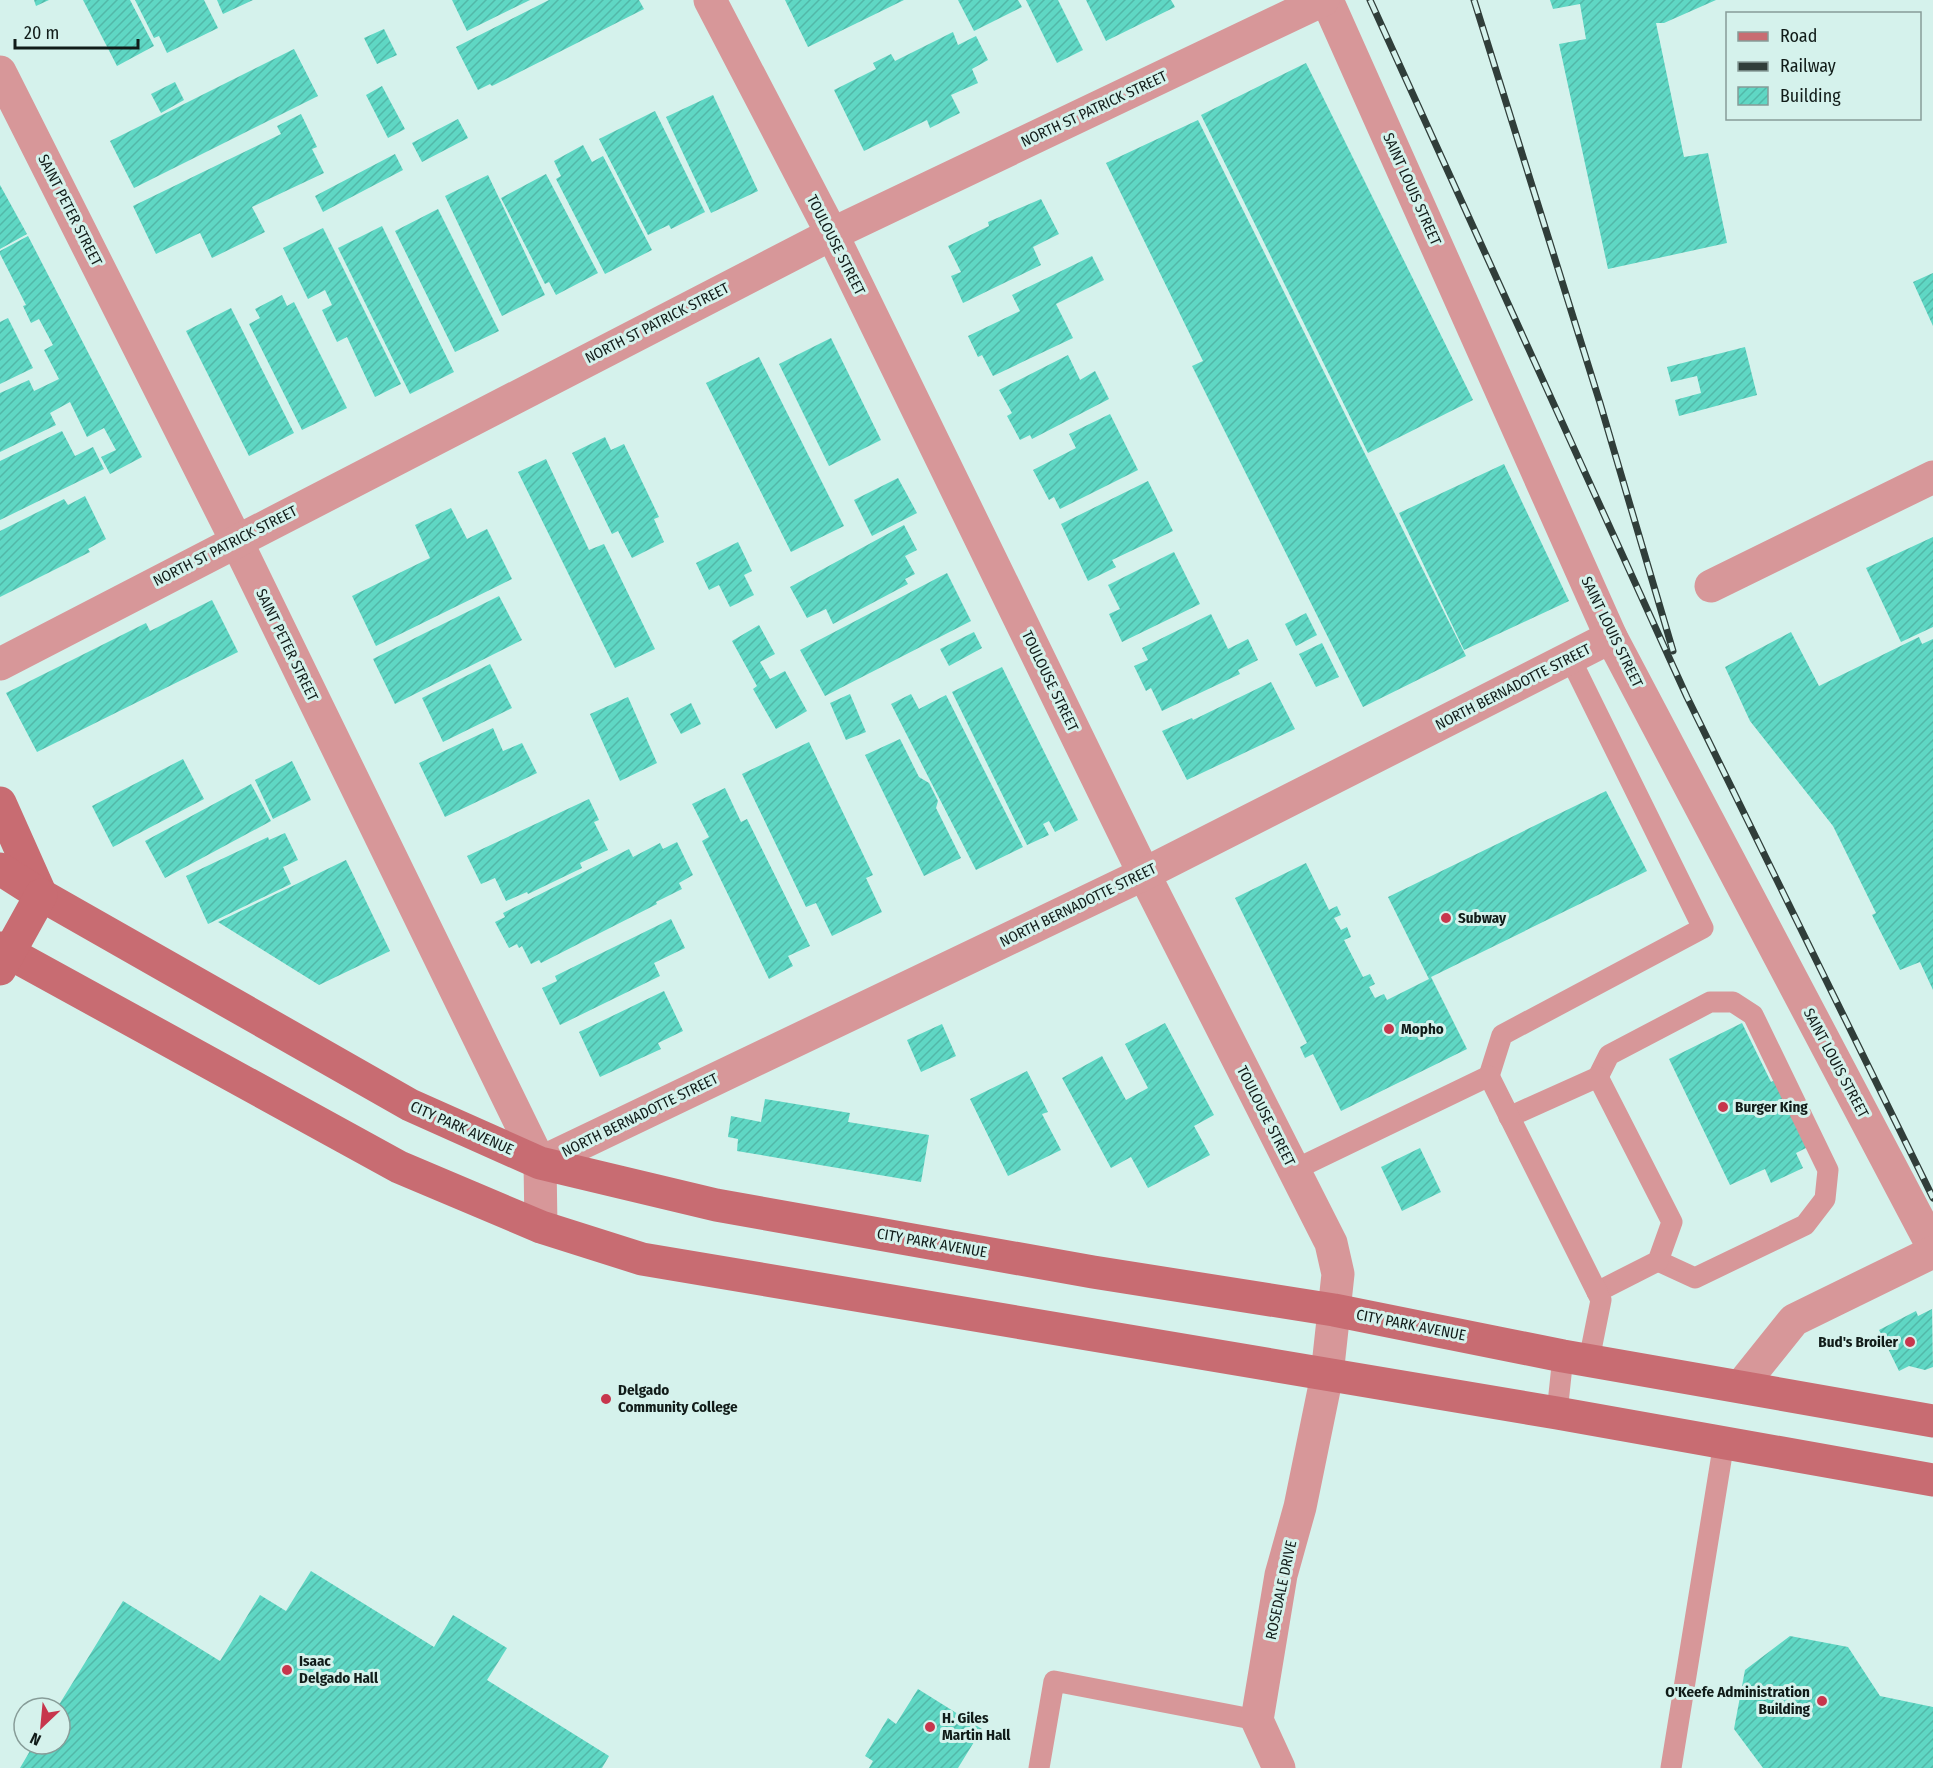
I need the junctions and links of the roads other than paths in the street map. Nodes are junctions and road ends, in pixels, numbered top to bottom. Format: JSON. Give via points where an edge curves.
{"nodes":[{"id":1,"x":710,"y":0,"type":"edge"},
{"id":2,"x":1325,"y":0,"type":"edge"},
{"id":3,"x":0,"y":72,"type":"edge"},
{"id":4,"x":832,"y":234,"type":"junction"},
{"id":5,"x":1933,"y":477,"type":"edge"},
{"id":6,"x":236,"y":540,"type":"junction"},
{"id":7,"x":1711,"y":586,"type":"dead end"},
{"id":8,"x":1611,"y":637,"type":"junction"},
{"id":9,"x":1570,"y":658,"type":"junction"},
{"id":10,"x":0,"y":664,"type":"edge"},
{"id":11,"x":0,"y":803,"type":"edge"},
{"id":12,"x":0,"y":869,"type":"edge"},
{"id":13,"x":1144,"y":874,"type":"junction"},
{"id":14,"x":41,"y":895,"type":"junction"},
{"id":15,"x":3,"y":957,"type":"edge"},
{"id":16,"x":1489,"y":1076,"type":"junction"},
{"id":17,"x":1598,"y":1077,"type":"junction"},
{"id":18,"x":1509,"y":1117,"type":"junction"},
{"id":19,"x":540,"y":1162,"type":"junction"},
{"id":20,"x":1293,"y":1170,"type":"junction"},
{"id":21,"x":541,"y":1227,"type":"junction"},
{"id":22,"x":1933,"y":1247,"type":"edge"},
{"id":23,"x":1933,"y":1252,"type":"edge"},
{"id":24,"x":1658,"y":1261,"type":"junction"},
{"id":25,"x":1597,"y":1292,"type":"junction"},
{"id":26,"x":1334,"y":1310,"type":"junction"},
{"id":27,"x":1576,"y":1358,"type":"junction"},
{"id":28,"x":1327,"y":1375,"type":"junction"},
{"id":29,"x":1741,"y":1386,"type":"junction"},
{"id":30,"x":1557,"y":1413,"type":"junction"},
{"id":31,"x":1933,"y":1421,"type":"edge"},
{"id":32,"x":1724,"y":1442,"type":"junction"},
{"id":33,"x":1933,"y":1480,"type":"edge"},
{"id":34,"x":1257,"y":1720,"type":"junction"},
{"id":35,"x":1039,"y":1768,"type":"edge"},
{"id":36,"x":1279,"y":1768,"type":"edge"},
{"id":37,"x":1671,"y":1768,"type":"edge"}],
"edges":[{"from":1,"to":4,"type":"street","name":"TOULOUSE STREET"},
{"from":2,"to":4,"type":"street","name":"NORTH ST PATRICK STREET"},
{"from":2,"to":8,"type":"street","name":"SAINT LOUIS STREET"},
{"from":3,"to":6,"type":"street","name":"SAINT PETER STREET"},
{"from":4,"to":6,"type":"street","name":"NORTH ST PATRICK STREET"},
{"from":4,"to":13,"type":"street","name":"TOULOUSE STREET"},
{"from":5,"to":7,"type":"street"},
{"from":6,"to":10,"type":"street","name":"NORTH ST PATRICK STREET"},
{"from":6,"to":19,"type":"street","name":"SAINT PETER STREET"},
{"from":8,"to":9,"type":"street","name":"NORTH BERNADOTTE STREET"},
{"from":8,"to":22,"type":"street","name":"SAINT LOUIS STREET"},
{"from":9,"to":13,"type":"street","name":"NORTH BERNADOTTE STREET"},
{"from":9,"to":16,"type":"lane","via":[[1703,928],[1503,1035]]},
{"from":11,"to":14,"type":"main road"},
{"from":12,"to":14,"type":"main road","name":"CITY PARK AVENUE"},
{"from":13,"to":19,"type":"street","name":"NORTH BERNADOTTE STREET"},
{"from":13,"to":20,"type":"street","name":"TOULOUSE STREET"},
{"from":14,"to":15,"type":"main road"},
{"from":14,"to":19,"type":"main road","name":"CITY PARK AVENUE","via":[[410,1105]]},
{"from":15,"to":21,"type":"main road","via":[[399,1167]]},
{"from":16,"to":18,"type":"lane"},
{"from":16,"to":20,"type":"lane"},
{"from":17,"to":18,"type":"lane"},
{"from":17,"to":24,"type":"lane","via":[[1672,1222]]},
{"from":17,"to":24,"type":"lane","via":[[1609,1055],[1710,1002],[1732,1002],[1753,1015],[1828,1170],[1825,1199],[1805,1225],[1695,1278]]},
{"from":18,"to":25,"type":"lane"},
{"from":19,"to":21,"type":"street","name":"SAINT PETER STREET"},
{"from":19,"to":26,"type":"main road","name":"CITY PARK AVENUE","via":[[716,1205]]},
{"from":20,"to":26,"type":"street","name":"TOULOUSE STREET","via":[[1330,1243],[1338,1274]]},
{"from":21,"to":28,"type":"main road","via":[[642,1259]]},
{"from":23,"to":29,"type":"street","via":[[1794,1320]]},
{"from":24,"to":25,"type":"lane"},
{"from":25,"to":27,"type":"lane","via":[[1601,1300]]},
{"from":26,"to":27,"type":"main road","name":"CITY PARK AVENUE"},
{"from":26,"to":28,"type":"street","name":"TOULOUSE STREET"},
{"from":27,"to":29,"type":"main road","name":"CITY PARK AVENUE"},
{"from":27,"to":30,"type":"lane"},
{"from":28,"to":30,"type":"main road"},
{"from":28,"to":34,"type":"street","name":"ROSEDALE DRIVE","via":[[1300,1507],[1281,1575]]},
{"from":29,"to":31,"type":"main road","name":"CITY PARK AVENUE"},
{"from":30,"to":32,"type":"main road"},
{"from":32,"to":33,"type":"main road"},
{"from":32,"to":37,"type":"lane"},
{"from":34,"to":35,"type":"lane","via":[[1054,1681]]},
{"from":34,"to":36,"type":"street"}]}
